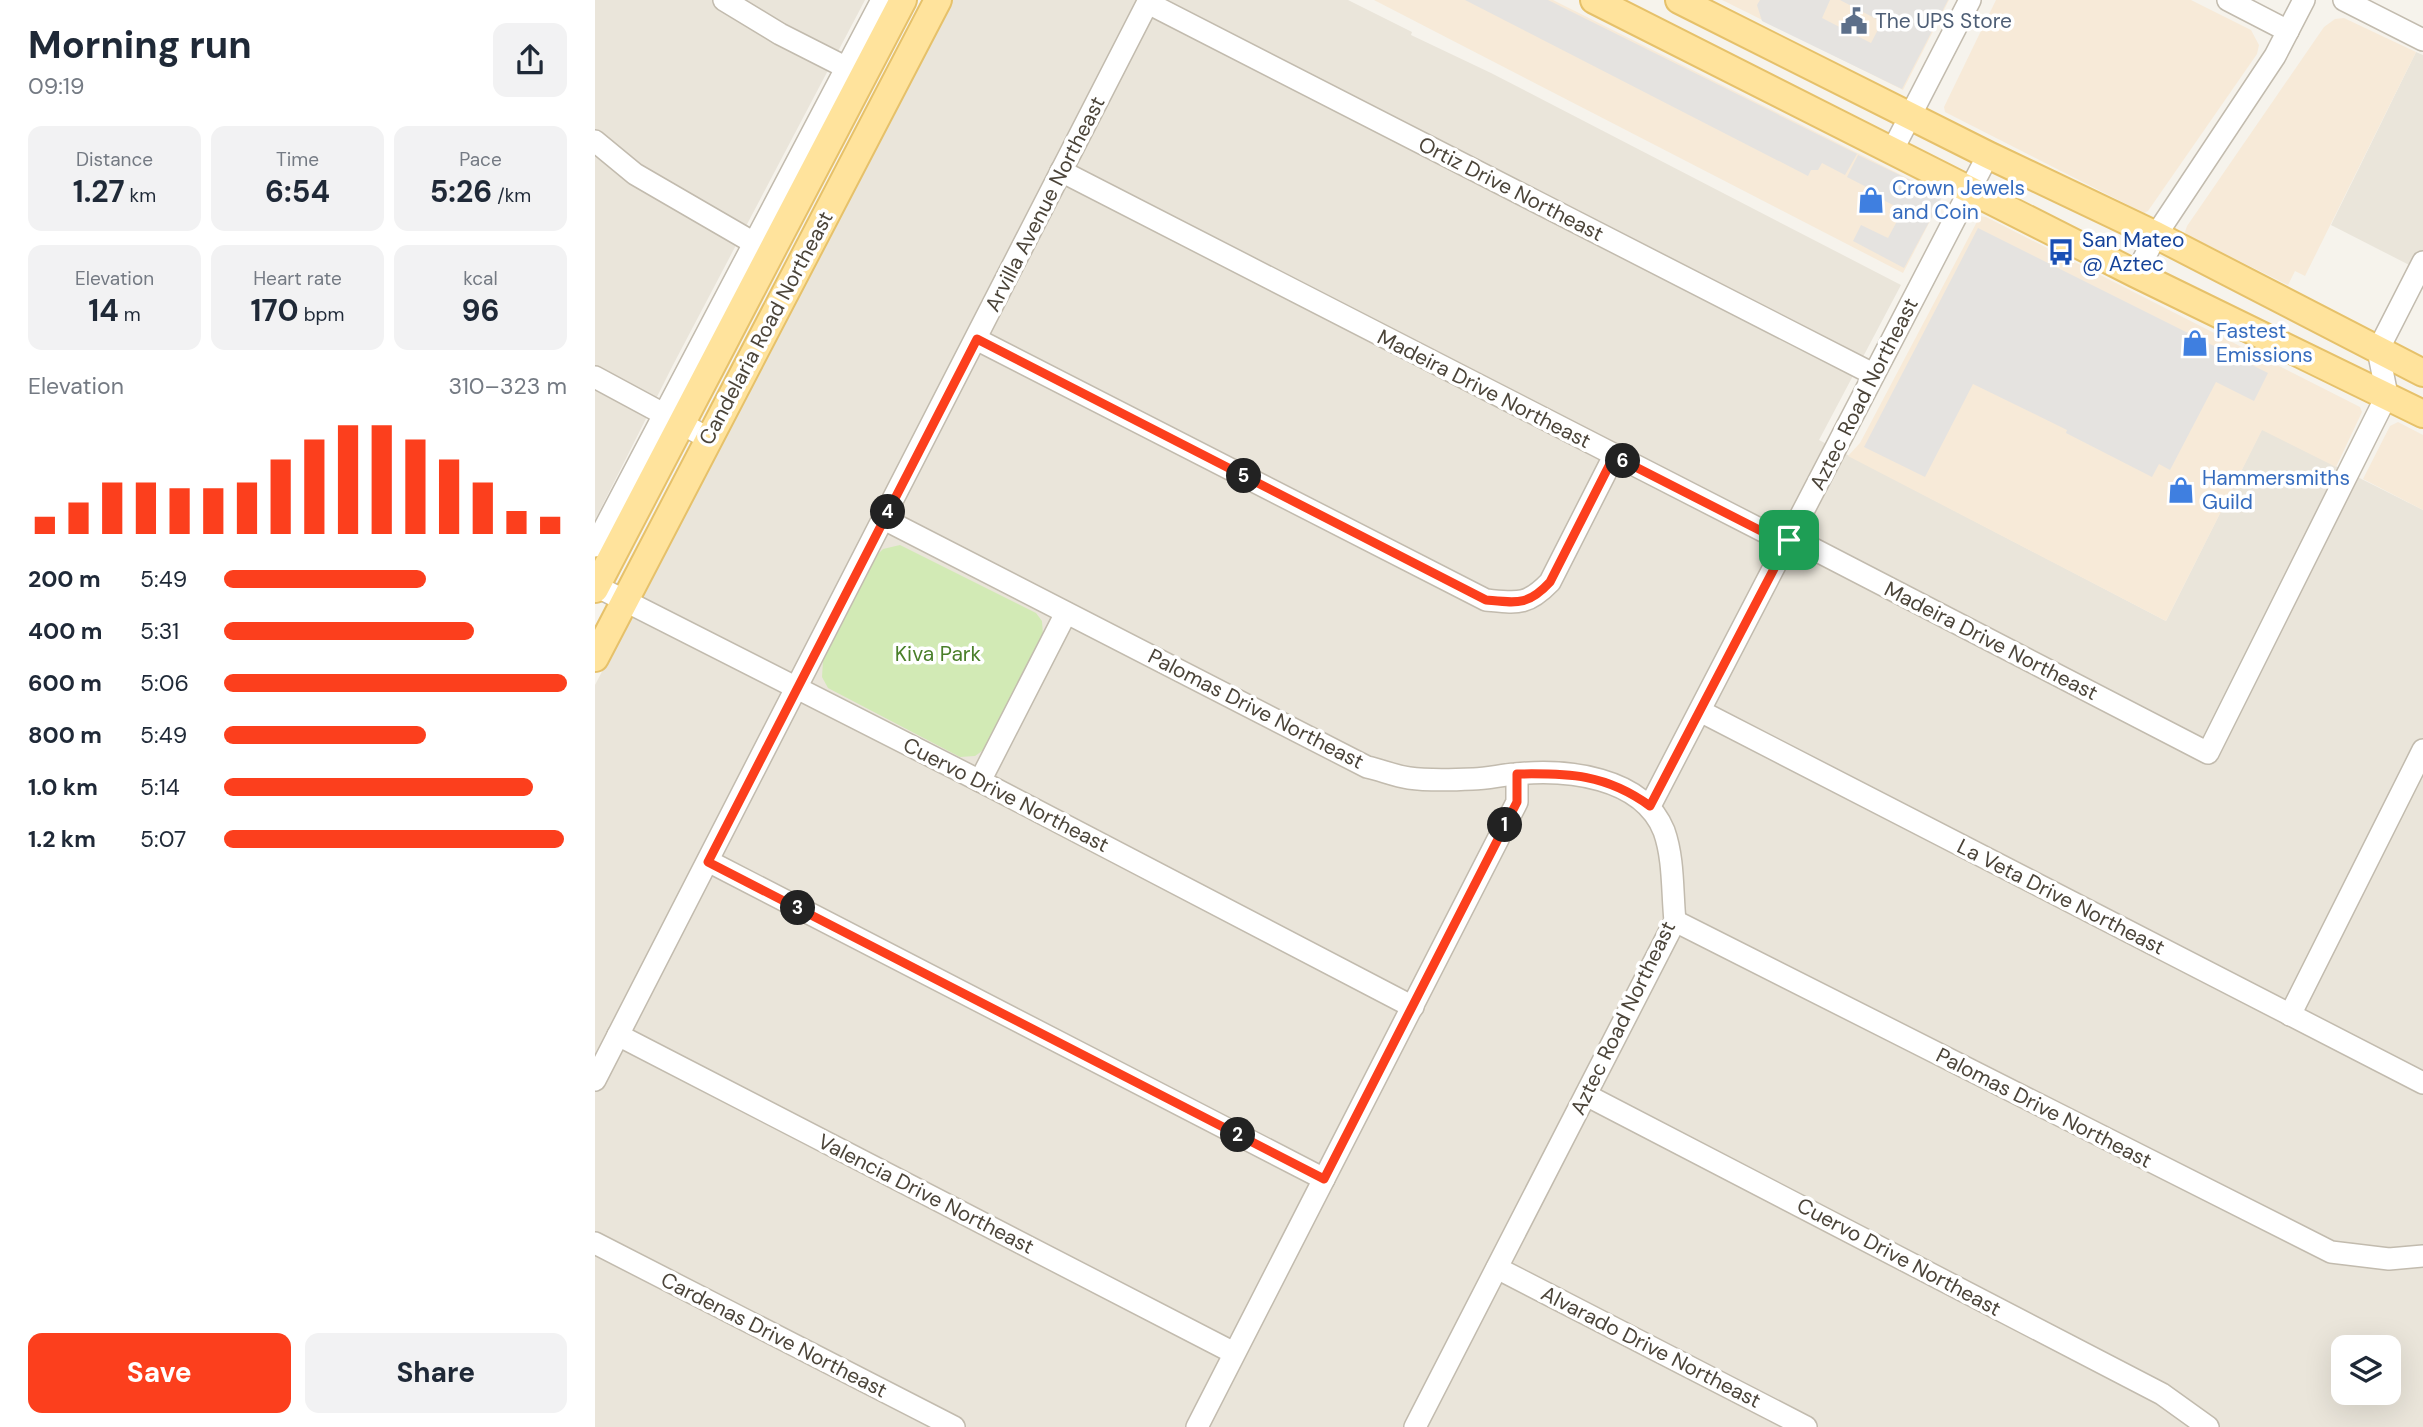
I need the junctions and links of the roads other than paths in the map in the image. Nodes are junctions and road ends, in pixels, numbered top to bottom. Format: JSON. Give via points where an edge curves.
{"nodes":[{"id":1,"x":724,"y":0,"type":"edge"},
{"id":2,"x":882,"y":0,"type":"edge"},
{"id":3,"x":903,"y":0,"type":"edge"},
{"id":4,"x":938,"y":0,"type":"edge"},
{"id":5,"x":1594,"y":0,"type":"edge"},
{"id":6,"x":1679,"y":0,"type":"edge"},
{"id":7,"x":1970,"y":0,"type":"edge"},
{"id":8,"x":2228,"y":0,"type":"edge"},
{"id":9,"x":2304,"y":0,"type":"edge"},
{"id":10,"x":2344,"y":0,"type":"edge"},
{"id":11,"x":1149,"y":2,"type":"edge"},
{"id":12,"x":2288,"y":31,"type":"junction"},
{"id":13,"x":2423,"y":40,"type":"edge"},
{"id":14,"x":846,"y":68,"type":"junction"},
{"id":15,"x":1911,"y":116,"type":"junction"},
{"id":16,"x":595,"y":141,"type":"edge"},
{"id":17,"x":1892,"y":151,"type":"junction"},
{"id":18,"x":1989,"y":155,"type":"junction"},
{"id":19,"x":1061,"y":172,"type":"junction"},
{"id":20,"x":1971,"y":189,"type":"junction"},
{"id":21,"x":2156,"y":235,"type":"junction"},
{"id":22,"x":754,"y":243,"type":"junction"},
{"id":23,"x":2423,"y":262,"type":"edge"},
{"id":24,"x":2136,"y":274,"type":"junction"},
{"id":25,"x":977,"y":339,"type":"junction"},
{"id":26,"x":2378,"y":351,"type":"junction"},
{"id":27,"x":2423,"y":373,"type":"edge"},
{"id":28,"x":1873,"y":374,"type":"junction"},
{"id":29,"x":595,"y":377,"type":"edge"},
{"id":30,"x":2387,"y":395,"type":"junction"},
{"id":31,"x":2423,"y":414,"type":"edge"},
{"id":32,"x":672,"y":419,"type":"junction"},
{"id":33,"x":708,"y":438,"type":"junction"},
{"id":34,"x":1614,"y":456,"type":"junction"},
{"id":35,"x":884,"y":519,"type":"junction"},
{"id":36,"x":1789,"y":540,"type":"junction"},
{"id":37,"x":595,"y":546,"type":"edge"},
{"id":38,"x":596,"y":588,"type":"edge"},
{"id":39,"x":624,"y":600,"type":"junction"},
{"id":40,"x":1066,"y":613,"type":"junction"},
{"id":41,"x":595,"y":658,"type":"edge"},
{"id":42,"x":797,"y":688,"type":"junction"},
{"id":43,"x":1700,"y":711,"type":"junction"},
{"id":44,"x":2423,"y":750,"type":"edge"},
{"id":45,"x":1517,"y":774,"type":"junction"},
{"id":46,"x":980,"y":781,"type":"junction"},
{"id":47,"x":1650,"y":806,"type":"junction"},
{"id":48,"x":708,"y":862,"type":"junction"},
{"id":49,"x":1675,"y":921,"type":"junction"},
{"id":50,"x":1413,"y":1007,"type":"junction"},
{"id":51,"x":2290,"y":1015,"type":"junction"},
{"id":52,"x":618,"y":1035,"type":"junction"},
{"id":53,"x":595,"y":1080,"type":"edge"},
{"id":54,"x":2423,"y":1083,"type":"edge"},
{"id":55,"x":1585,"y":1095,"type":"junction"},
{"id":56,"x":1324,"y":1179,"type":"junction"},
{"id":57,"x":595,"y":1243,"type":"edge"},
{"id":58,"x":2423,"y":1256,"type":"edge"},
{"id":59,"x":1497,"y":1268,"type":"junction"},
{"id":60,"x":1234,"y":1353,"type":"junction"},
{"id":61,"x":954,"y":1427,"type":"edge"},
{"id":62,"x":1197,"y":1427,"type":"edge"},
{"id":63,"x":1415,"y":1427,"type":"edge"},
{"id":64,"x":1806,"y":1427,"type":"edge"},
{"id":65,"x":2208,"y":1427,"type":"edge"}],
"edges":[{"from":1,"to":14,"type":"street"},
{"from":2,"to":14,"type":"street"},
{"from":3,"to":32,"type":"main road","name":"Candelaria Road Northeast"},
{"from":4,"to":33,"type":"main road","name":"Candelaria Road Northeast"},
{"from":5,"to":17,"type":"main road"},
{"from":6,"to":15,"type":"main road"},
{"from":7,"to":15,"type":"street"},
{"from":8,"to":12,"type":"street"},
{"from":9,"to":12,"type":"street"},
{"from":10,"to":13,"type":"street"},
{"from":11,"to":19,"type":"street","name":"Arvilla Avenue Northeast"},
{"from":11,"to":28,"type":"street","name":"Ortiz Drive Northeast"},
{"from":12,"to":21,"type":"street"},
{"from":14,"to":22,"type":"street"},
{"from":15,"to":17,"type":"street"},
{"from":15,"to":18,"type":"main road"},
{"from":16,"to":22,"type":"street","via":[[635,174]]},
{"from":17,"to":20,"type":"main road"},
{"from":18,"to":20,"type":"street","name":"Aztec Road Northeast"},
{"from":18,"to":21,"type":"main road"},
{"from":19,"to":25,"type":"street","name":"Arvilla Avenue Northeast"},
{"from":19,"to":34,"type":"street","name":"Madeira Drive Northeast"},
{"from":20,"to":24,"type":"main road"},
{"from":20,"to":28,"type":"street","name":"Aztec Road Northeast"},
{"from":21,"to":24,"type":"street"},
{"from":21,"to":26,"type":"main road"},
{"from":22,"to":32,"type":"street"},
{"from":23,"to":26,"type":"street"},
{"from":24,"to":30,"type":"main road"},
{"from":25,"to":34,"type":"street","via":[[1486,600],[1515,603],[1536,597],[1550,582]]},
{"from":25,"to":35,"type":"street","name":"Arvilla Avenue Northeast"},
{"from":26,"to":27,"type":"main road"},
{"from":26,"to":30,"type":"street"},
{"from":28,"to":36,"type":"street","name":"Aztec Road Northeast"},
{"from":29,"to":32,"type":"street"},
{"from":30,"to":31,"type":"main road"},
{"from":30,"to":36,"type":"street","name":"Madeira Drive Northeast","via":[[2208,753],[1802,542]]},
{"from":32,"to":33,"type":"street"},
{"from":32,"to":37,"type":"street"},
{"from":32,"to":38,"type":"main road","name":"Candelaria Road Northeast"},
{"from":33,"to":39,"type":"main road","name":"Candelaria Road Northeast"},
{"from":34,"to":36,"type":"street","name":"Madeira Drive Northeast","via":[[1771,536]]},
{"from":35,"to":40,"type":"street","name":"Palomas Drive Northeast"},
{"from":35,"to":42,"type":"street","name":"Arvilla Avenue Northeast"},
{"from":36,"to":43,"type":"street","name":"Aztec Road Northeast"},
{"from":38,"to":39,"type":"street","name":"Cuervo Drive Northeast"},
{"from":39,"to":41,"type":"main road","name":"Candelaria Road Northeast"},
{"from":39,"to":42,"type":"street","name":"Cuervo Drive Northeast"},
{"from":40,"to":45,"type":"street","name":"Palomas Drive Northeast","via":[[1367,767],[1410,778]]},
{"from":40,"to":46,"type":"street"},
{"from":42,"to":46,"type":"street","name":"Cuervo Drive Northeast"},
{"from":42,"to":48,"type":"street","name":"Arvilla Avenue Northeast"},
{"from":43,"to":47,"type":"street","name":"Aztec Road Northeast"},
{"from":43,"to":51,"type":"street","name":"La Veta Drive Northeast"},
{"from":44,"to":51,"type":"street"},
{"from":45,"to":47,"type":"street","name":"Palomas Drive Northeast","via":[[1566,773],[1632,793]]},
{"from":45,"to":50,"type":"street","via":[[1517,802]]},
{"from":46,"to":50,"type":"street","name":"Cuervo Drive Northeast"},
{"from":47,"to":49,"type":"street","name":"Aztec Road Northeast","via":[[1664,831],[1671,862]]},
{"from":48,"to":52,"type":"street","name":"Arvilla Avenue Northeast"},
{"from":48,"to":56,"type":"street"},
{"from":49,"to":55,"type":"street","name":"Aztec Road Northeast"},
{"from":49,"to":58,"type":"street","name":"Palomas Drive Northeast","via":[[2331,1252],[2389,1259]]},
{"from":50,"to":56,"type":"street"},
{"from":51,"to":54,"type":"street","name":"La Veta Drive Northeast"},
{"from":52,"to":53,"type":"street","name":"Arvilla Avenue Northeast"},
{"from":52,"to":60,"type":"street","name":"Valencia Drive Northeast"},
{"from":55,"to":59,"type":"street","name":"Aztec Road Northeast"},
{"from":55,"to":65,"type":"street","name":"Cuervo Drive Northeast","via":[[2162,1394]]},
{"from":56,"to":60,"type":"street"},
{"from":57,"to":61,"type":"street","name":"Cardenas Drive Northeast"},
{"from":59,"to":63,"type":"street","name":"Aztec Road Northeast"},
{"from":59,"to":64,"type":"street","name":"Alvarado Drive Northeast"},
{"from":60,"to":62,"type":"street"}]}
